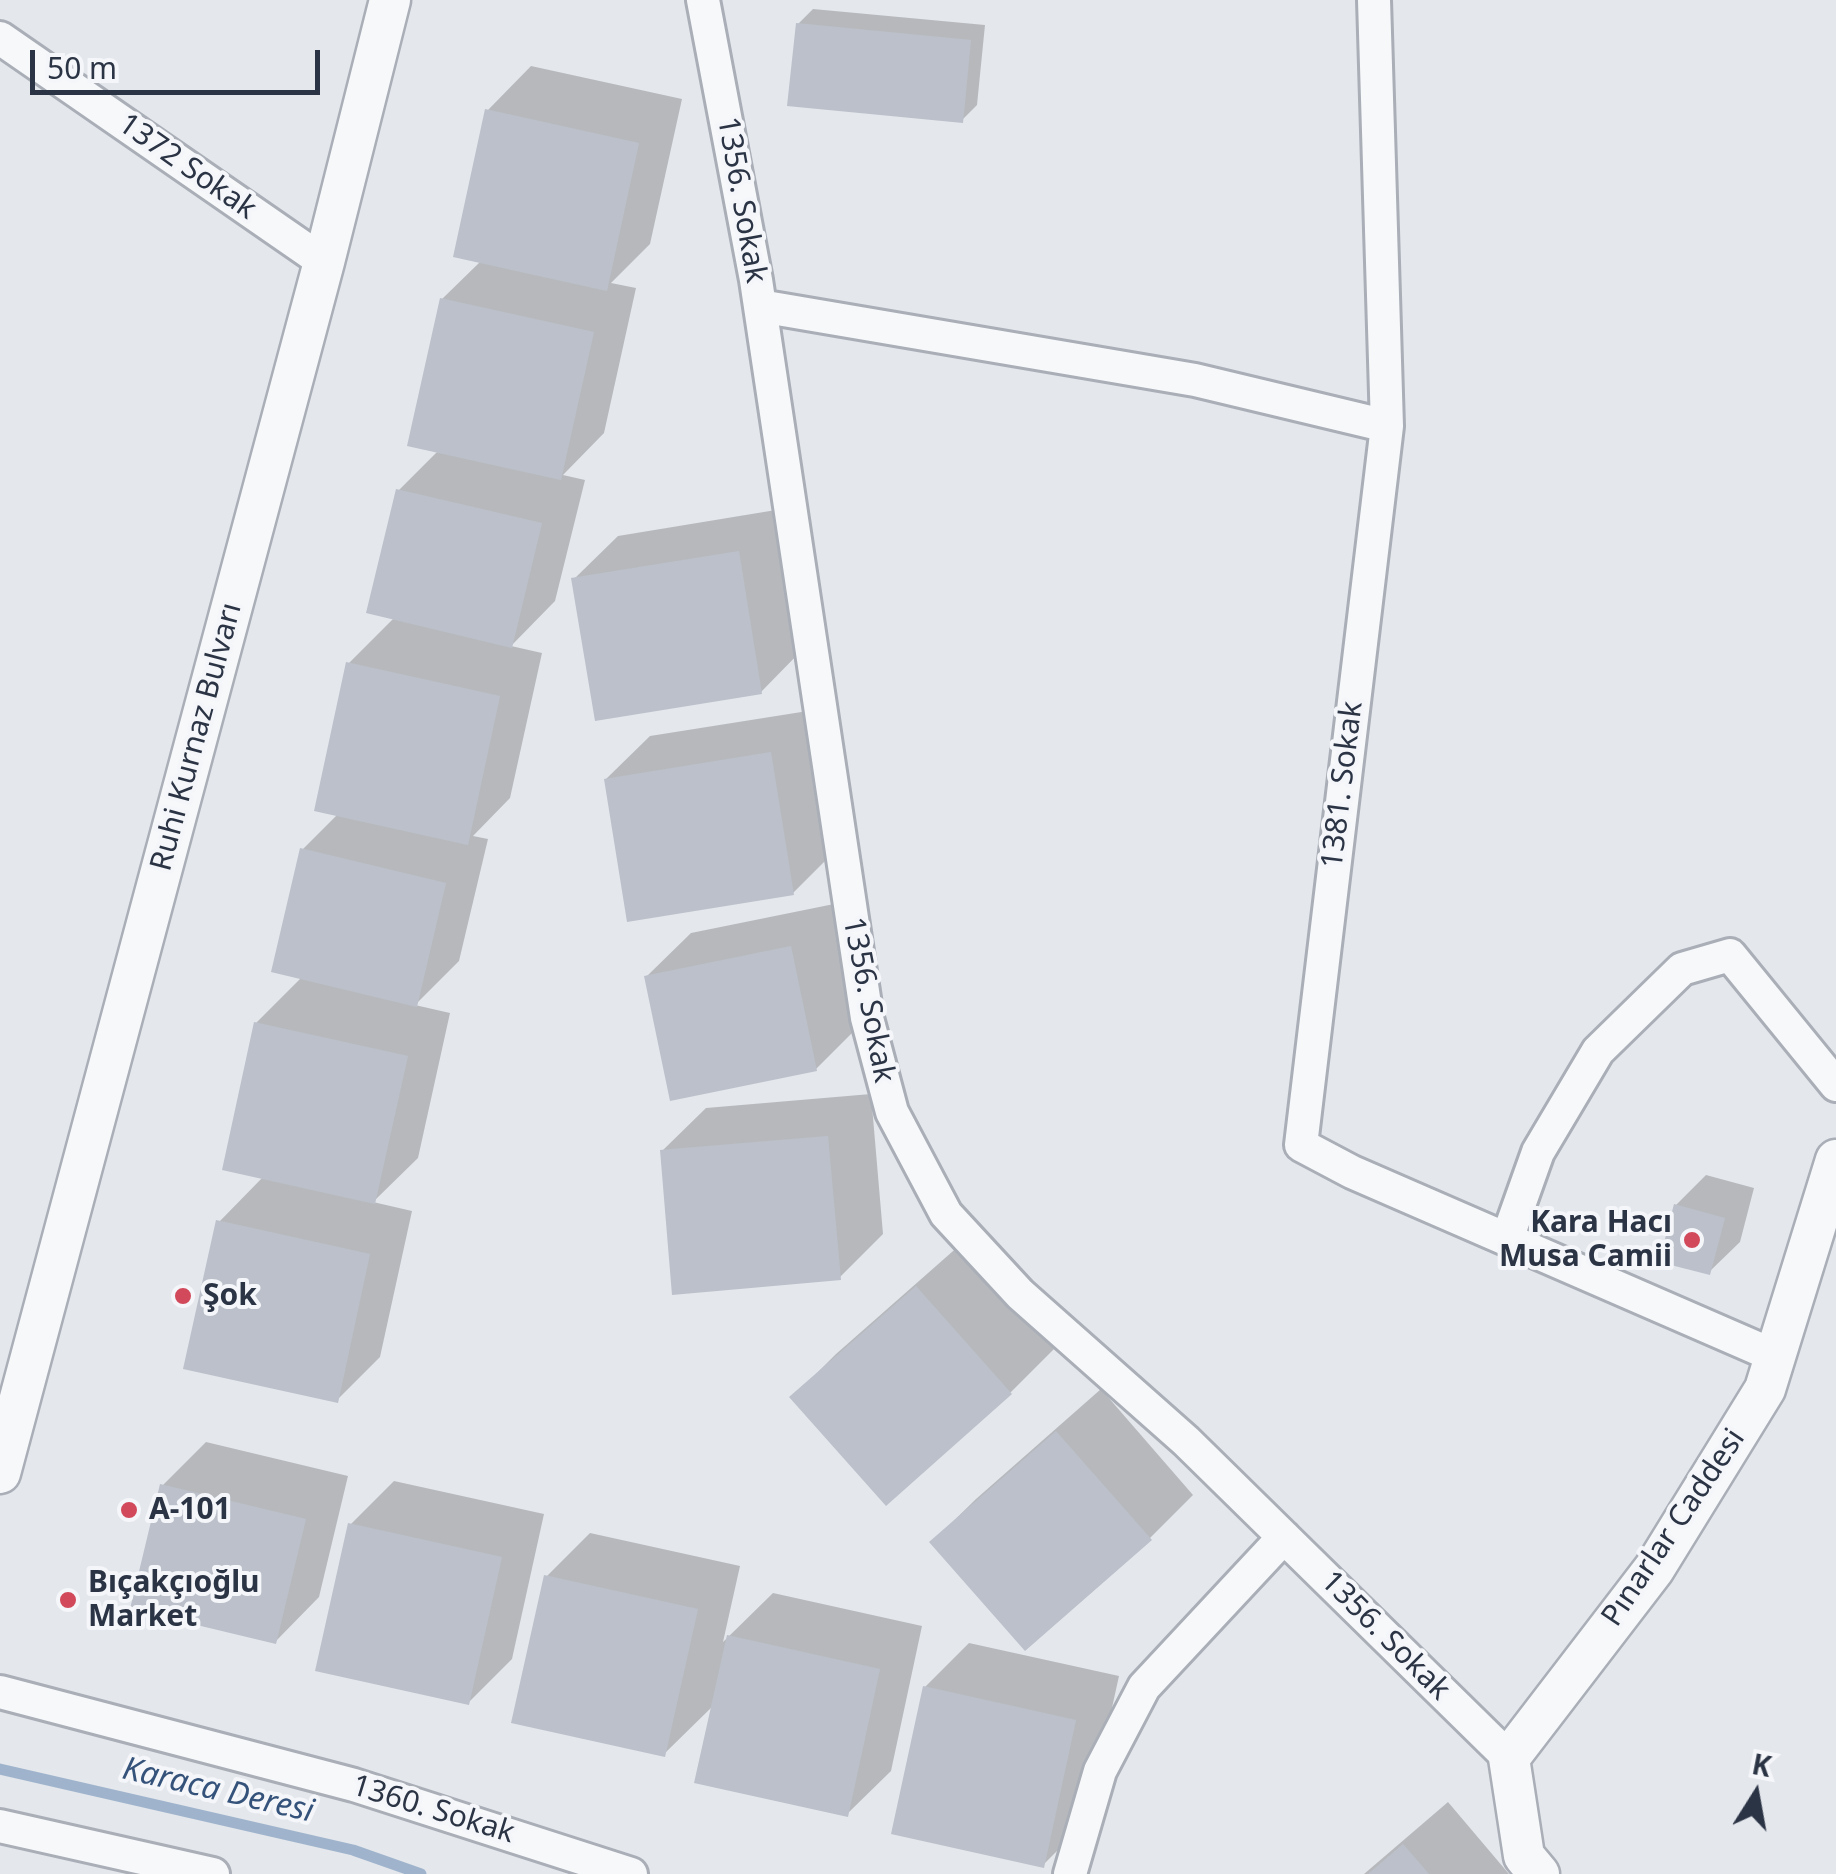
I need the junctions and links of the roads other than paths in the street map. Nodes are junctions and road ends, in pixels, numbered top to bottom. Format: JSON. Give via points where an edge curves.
{"nodes":[{"id":1,"x":390,"y":0,"type":"edge"},
{"id":2,"x":703,"y":0,"type":"edge"},
{"id":3,"x":1374,"y":0,"type":"edge"},
{"id":4,"x":0,"y":38,"type":"edge"},
{"id":5,"x":324,"y":262,"type":"junction"},
{"id":6,"x":760,"y":306,"type":"junction"},
{"id":7,"x":1387,"y":426,"type":"junction"},
{"id":8,"x":1836,"y":1085,"type":"edge"},
{"id":9,"x":1836,"y":1160,"type":"edge"},
{"id":10,"x":1507,"y":1239,"type":"junction"},
{"id":11,"x":1776,"y":1356,"type":"junction"},
{"id":12,"x":0,"y":1474,"type":"edge"},
{"id":13,"x":1284,"y":1537,"type":"junction"},
{"id":14,"x":0,"y":1692,"type":"edge"},
{"id":15,"x":1509,"y":1758,"type":"junction"},
{"id":16,"x":0,"y":1826,"type":"edge"},
{"id":17,"x":213,"y":1874,"type":"edge"},
{"id":18,"x":631,"y":1874,"type":"edge"},
{"id":19,"x":1070,"y":1874,"type":"edge"},
{"id":20,"x":1539,"y":1874,"type":"edge"}],
"edges":[{"from":1,"to":5,"type":"street","name":"Ruhi Kurnaz Bulvarı"},
{"from":2,"to":6,"type":"street","name":"1356. Sokak"},
{"from":3,"to":7,"type":"street","name":"1381. Sokak"},
{"from":4,"to":5,"type":"street","name":"1372 Sokak"},
{"from":5,"to":12,"type":"street","name":"Ruhi Kurnaz Bulvarı"},
{"from":6,"to":7,"type":"street","via":[[1195,380]]},
{"from":6,"to":13,"type":"street","name":"1356. Sokak","via":[[867,1018],[892,1112],[946,1214],[1007,1280]]},
{"from":7,"to":10,"type":"street","name":"1381. Sokak","via":[[1302,1145]]},
{"from":8,"to":10,"type":"street","via":[[1730,955],[1682,969],[1598,1051],[1538,1152]]},
{"from":9,"to":11,"type":"street","name":"Pınarlar Caddesi"},
{"from":10,"to":11,"type":"street"},
{"from":11,"to":15,"type":"street","name":"Pınarlar Caddesi","via":[[1765,1389],[1654,1569]]},
{"from":13,"to":15,"type":"street","name":"1356. Sokak"},
{"from":13,"to":19,"type":"street","via":[[1144,1686],[1100,1771]]},
{"from":14,"to":18,"type":"street","name":"1360. Sokak","via":[[354,1785]]},
{"from":15,"to":20,"type":"street","via":[[1524,1856]]},
{"from":16,"to":17,"type":"street"}]}
